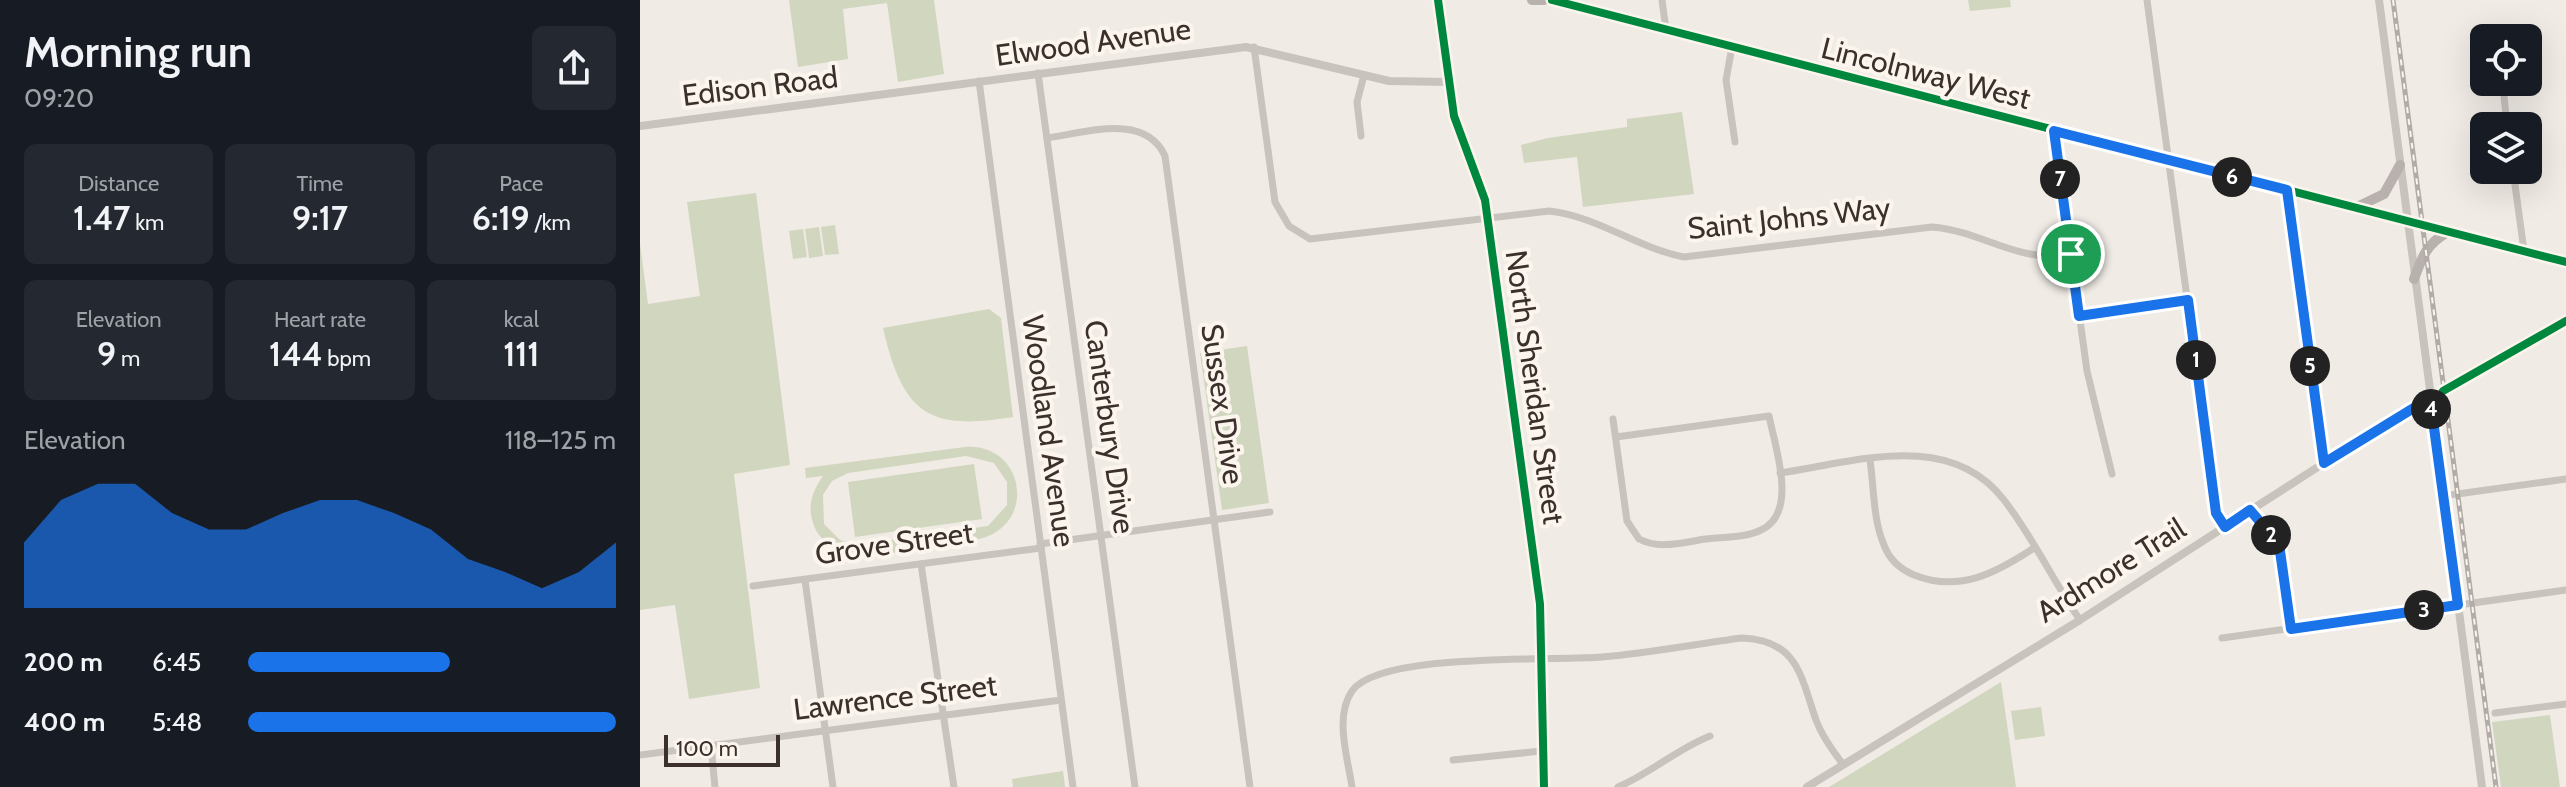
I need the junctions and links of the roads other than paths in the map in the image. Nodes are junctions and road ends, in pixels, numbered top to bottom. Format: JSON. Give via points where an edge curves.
{"nodes":[{"id":1,"x":1438,"y":0,"type":"edge"},
{"id":2,"x":1532,"y":0,"type":"edge"},
{"id":3,"x":1544,"y":0,"type":"edge"},
{"id":4,"x":1552,"y":0,"type":"edge"},
{"id":5,"x":1662,"y":0,"type":"edge"},
{"id":6,"x":2147,"y":0,"type":"edge"},
{"id":7,"x":2379,"y":0,"type":"edge"},
{"id":8,"x":1666,"y":30,"type":"junction"},
{"id":9,"x":1254,"y":47,"type":"junction"},
{"id":10,"x":1732,"y":47,"type":"junction"},
{"id":11,"x":1038,"y":73,"type":"junction"},
{"id":12,"x":1364,"y":75,"type":"junction"},
{"id":13,"x":979,"y":81,"type":"junction"},
{"id":14,"x":1448,"y":82,"type":"junction"},
{"id":15,"x":885,"y":94,"type":"joint"},
{"id":16,"x":2504,"y":96,"type":"dead end"},
{"id":17,"x":2506,"y":112,"type":"edge"},
{"id":18,"x":640,"y":126,"type":"edge"},
{"id":19,"x":2054,"y":131,"type":"junction"},
{"id":20,"x":1361,"y":136,"type":"dead end"},
{"id":21,"x":1047,"y":138,"type":"junction"},
{"id":22,"x":1735,"y":142,"type":"dead end"},
{"id":23,"x":2170,"y":161,"type":"junction"},
{"id":24,"x":2400,"y":165,"type":"junction"},
{"id":25,"x":2515,"y":184,"type":"edge"},
{"id":26,"x":2287,"y":190,"type":"junction"},
{"id":27,"x":2355,"y":208,"type":"junction"},
{"id":28,"x":1487,"y":218,"type":"junction"},
{"id":29,"x":2407,"y":221,"type":"junction"},
{"id":30,"x":2448,"y":232,"type":"junction"},
{"id":31,"x":2524,"y":251,"type":"junction"},
{"id":32,"x":2071,"y":254,"type":"junction"},
{"id":33,"x":2566,"y":262,"type":"edge"},
{"id":34,"x":2414,"y":279,"type":"junction"},
{"id":35,"x":2188,"y":300,"type":"junction"},
{"id":36,"x":2079,"y":316,"type":"junction"},
{"id":37,"x":2566,"y":321,"type":"edge"},
{"id":38,"x":2430,"y":398,"type":"junction"},
{"id":39,"x":1613,"y":419,"type":"dead end"},
{"id":40,"x":1616,"y":437,"type":"junction"},
{"id":41,"x":1870,"y":460,"type":"junction"},
{"id":42,"x":2324,"y":463,"type":"junction"},
{"id":43,"x":1780,"y":473,"type":"junction"},
{"id":44,"x":2112,"y":474,"type":"dead end"},
{"id":45,"x":2566,"y":479,"type":"edge"},
{"id":46,"x":2443,"y":496,"type":"junction"},
{"id":47,"x":2250,"y":510,"type":"junction"},
{"id":48,"x":1270,"y":512,"type":"dead end"},
{"id":49,"x":1214,"y":520,"type":"junction"},
{"id":50,"x":2225,"y":527,"type":"junction"},
{"id":51,"x":1100,"y":535,"type":"junction"},
{"id":52,"x":1040,"y":546,"type":"junction"},
{"id":53,"x":2034,"y":548,"type":"junction"},
{"id":54,"x":921,"y":564,"type":"junction"},
{"id":55,"x":805,"y":580,"type":"junction"},
{"id":56,"x":753,"y":586,"type":"dead end"},
{"id":57,"x":2566,"y":590,"type":"edge"},
{"id":58,"x":2458,"y":605,"type":"junction"},
{"id":59,"x":2080,"y":620,"type":"junction"},
{"id":60,"x":2291,"y":629,"type":"junction"},
{"id":61,"x":2222,"y":638,"type":"dead end"},
{"id":62,"x":1543,"y":658,"type":"junction"},
{"id":63,"x":1061,"y":700,"type":"junction"},
{"id":64,"x":2566,"y":704,"type":"edge"},
{"id":65,"x":2495,"y":713,"type":"dead end"},
{"id":66,"x":945,"y":715,"type":"junction"},
{"id":67,"x":826,"y":730,"type":"junction"},
{"id":68,"x":1710,"y":736,"type":"dead end"},
{"id":69,"x":711,"y":746,"type":"junction"},
{"id":70,"x":1542,"y":751,"type":"junction"},
{"id":71,"x":640,"y":755,"type":"edge"},
{"id":72,"x":1453,"y":760,"type":"dead end"},
{"id":73,"x":1842,"y":763,"type":"junction"},
{"id":74,"x":715,"y":787,"type":"edge"},
{"id":75,"x":833,"y":787,"type":"edge"},
{"id":76,"x":954,"y":787,"type":"edge"},
{"id":77,"x":1073,"y":787,"type":"edge"},
{"id":78,"x":1135,"y":787,"type":"edge"},
{"id":79,"x":1250,"y":787,"type":"edge"},
{"id":80,"x":1352,"y":787,"type":"edge"},
{"id":81,"x":1544,"y":787,"type":"edge"},
{"id":82,"x":1618,"y":787,"type":"edge"},
{"id":83,"x":1807,"y":787,"type":"edge"},
{"id":84,"x":2482,"y":787,"type":"edge"}],
"edges":[{"from":1,"to":14,"type":"street","name":"North Sheridan Street"},
{"from":2,"to":3,"type":"main road"},
{"from":4,"to":8,"type":"main road","name":"Lincolnway West"},
{"from":5,"to":8,"type":"street"},
{"from":6,"to":23,"type":"street"},
{"from":7,"to":24,"type":"street"},
{"from":8,"to":10,"type":"main road","name":"Lincolnway West"},
{"from":9,"to":11,"type":"street","name":"Elwood Avenue"},
{"from":9,"to":12,"type":"street","name":"Elwood Avenue"},
{"from":9,"to":28,"type":"street","name":"Saint Johns Way","via":[[1278,211],[1296,232],[1326,239]]},
{"from":10,"to":19,"type":"main road","name":"Lincolnway West"},
{"from":10,"to":22,"type":"street","via":[[1726,80]]},
{"from":11,"to":13,"type":"street","name":"Elwood Avenue"},
{"from":11,"to":21,"type":"street","name":"Canterbury Drive"},
{"from":12,"to":14,"type":"street","name":"Elwood Avenue","via":[[1403,84]]},
{"from":12,"to":20,"type":"street","via":[[1357,102]]},
{"from":13,"to":15,"type":"street","name":"Elwood Avenue"},
{"from":13,"to":52,"type":"street","name":"Woodland Avenue"},
{"from":14,"to":28,"type":"street","name":"North Sheridan Street","via":[[1454,116],[1482,186]]},
{"from":15,"to":18,"type":"street","name":"Edison Road"},
{"from":16,"to":17,"type":"street"},
{"from":19,"to":23,"type":"main road","name":"Lincolnway West"},
{"from":19,"to":32,"type":"street"},
{"from":21,"to":49,"type":"street","name":"Sussex Drive","via":[[1137,130],[1155,140],[1165,156]]},
{"from":21,"to":51,"type":"street","name":"Canterbury Drive"},
{"from":23,"to":26,"type":"main road","name":"Lincolnway West"},
{"from":23,"to":35,"type":"street"},
{"from":24,"to":27,"type":"main road","via":[[2384,194]]},
{"from":24,"to":29,"type":"street"},
{"from":25,"to":31,"type":"street"},
{"from":26,"to":27,"type":"main road","name":"Lincolnway West"},
{"from":26,"to":42,"type":"street"},
{"from":27,"to":29,"type":"main road","name":"Lincolnway West"},
{"from":28,"to":32,"type":"street","name":"Saint Johns Way","via":[[1560,212],[1662,252],[1693,257],[1932,227],[2023,255]]},
{"from":28,"to":62,"type":"street","name":"North Sheridan Street"},
{"from":29,"to":30,"type":"main road","name":"Lincolnway West"},
{"from":29,"to":34,"type":"street"},
{"from":30,"to":31,"type":"main road","name":"Lincolnway West"},
{"from":30,"to":34,"type":"main road","via":[[2423,254]]},
{"from":31,"to":33,"type":"main road","name":"Lincolnway West"},
{"from":32,"to":36,"type":"street"},
{"from":34,"to":38,"type":"street"},
{"from":35,"to":36,"type":"street"},
{"from":35,"to":50,"type":"street","via":[[2216,513]]},
{"from":36,"to":44,"type":"street"},
{"from":37,"to":38,"type":"street","name":"Ardmore Trail"},
{"from":38,"to":42,"type":"street","name":"Ardmore Trail"},
{"from":38,"to":46,"type":"street"},
{"from":39,"to":40,"type":"street"},
{"from":40,"to":43,"type":"street","via":[[1769,416]]},
{"from":40,"to":43,"type":"street","via":[[1627,521],[1639,539],[1654,545],[1764,529],[1781,506]]},
{"from":41,"to":43,"type":"street"},
{"from":41,"to":53,"type":"street","via":[[1918,455],[1958,463],[1989,482]]},
{"from":41,"to":53,"type":"street","via":[[1883,544],[1907,572],[1936,582],[1970,581]]},
{"from":42,"to":47,"type":"street","name":"Ardmore Trail"},
{"from":45,"to":46,"type":"street"},
{"from":46,"to":58,"type":"street"},
{"from":47,"to":50,"type":"street","name":"Ardmore Trail"},
{"from":47,"to":60,"type":"street","via":[[2279,544]]},
{"from":48,"to":49,"type":"street","name":"Grove Street"},
{"from":49,"to":51,"type":"street","name":"Grove Street"},
{"from":49,"to":79,"type":"street","name":"Sussex Drive"},
{"from":50,"to":59,"type":"street","name":"Ardmore Trail"},
{"from":51,"to":52,"type":"street","name":"Grove Street"},
{"from":51,"to":78,"type":"street","name":"Canterbury Drive"},
{"from":52,"to":54,"type":"street","name":"Grove Street"},
{"from":52,"to":63,"type":"street","name":"Woodland Avenue"},
{"from":53,"to":59,"type":"street"},
{"from":54,"to":55,"type":"street","name":"Grove Street"},
{"from":54,"to":66,"type":"street"},
{"from":55,"to":56,"type":"street","name":"Grove Street"},
{"from":55,"to":67,"type":"street"},
{"from":57,"to":58,"type":"street"},
{"from":58,"to":60,"type":"street"},
{"from":58,"to":84,"type":"street"},
{"from":59,"to":73,"type":"street","name":"Ardmore Trail"},
{"from":60,"to":61,"type":"street"},
{"from":62,"to":70,"type":"street","name":"North Sheridan Street"},
{"from":62,"to":73,"type":"street","via":[[1605,657],[1742,638],[1764,641],[1795,663],[1819,729]]},
{"from":62,"to":80,"type":"street","via":[[1475,660],[1368,676],[1352,689],[1343,716]]},
{"from":63,"to":66,"type":"street","name":"Lawrence Street"},
{"from":63,"to":77,"type":"street","name":"Woodland Avenue"},
{"from":64,"to":65,"type":"street"},
{"from":66,"to":67,"type":"street","name":"Lawrence Street"},
{"from":66,"to":76,"type":"street"},
{"from":67,"to":69,"type":"street","name":"Lawrence Street"},
{"from":67,"to":75,"type":"street"},
{"from":68,"to":82,"type":"street"},
{"from":69,"to":71,"type":"street","name":"Lawrence Street"},
{"from":69,"to":74,"type":"street"},
{"from":70,"to":72,"type":"street"},
{"from":70,"to":81,"type":"street","name":"North Sheridan Street"},
{"from":73,"to":83,"type":"street","name":"Ardmore Trail"}]}
